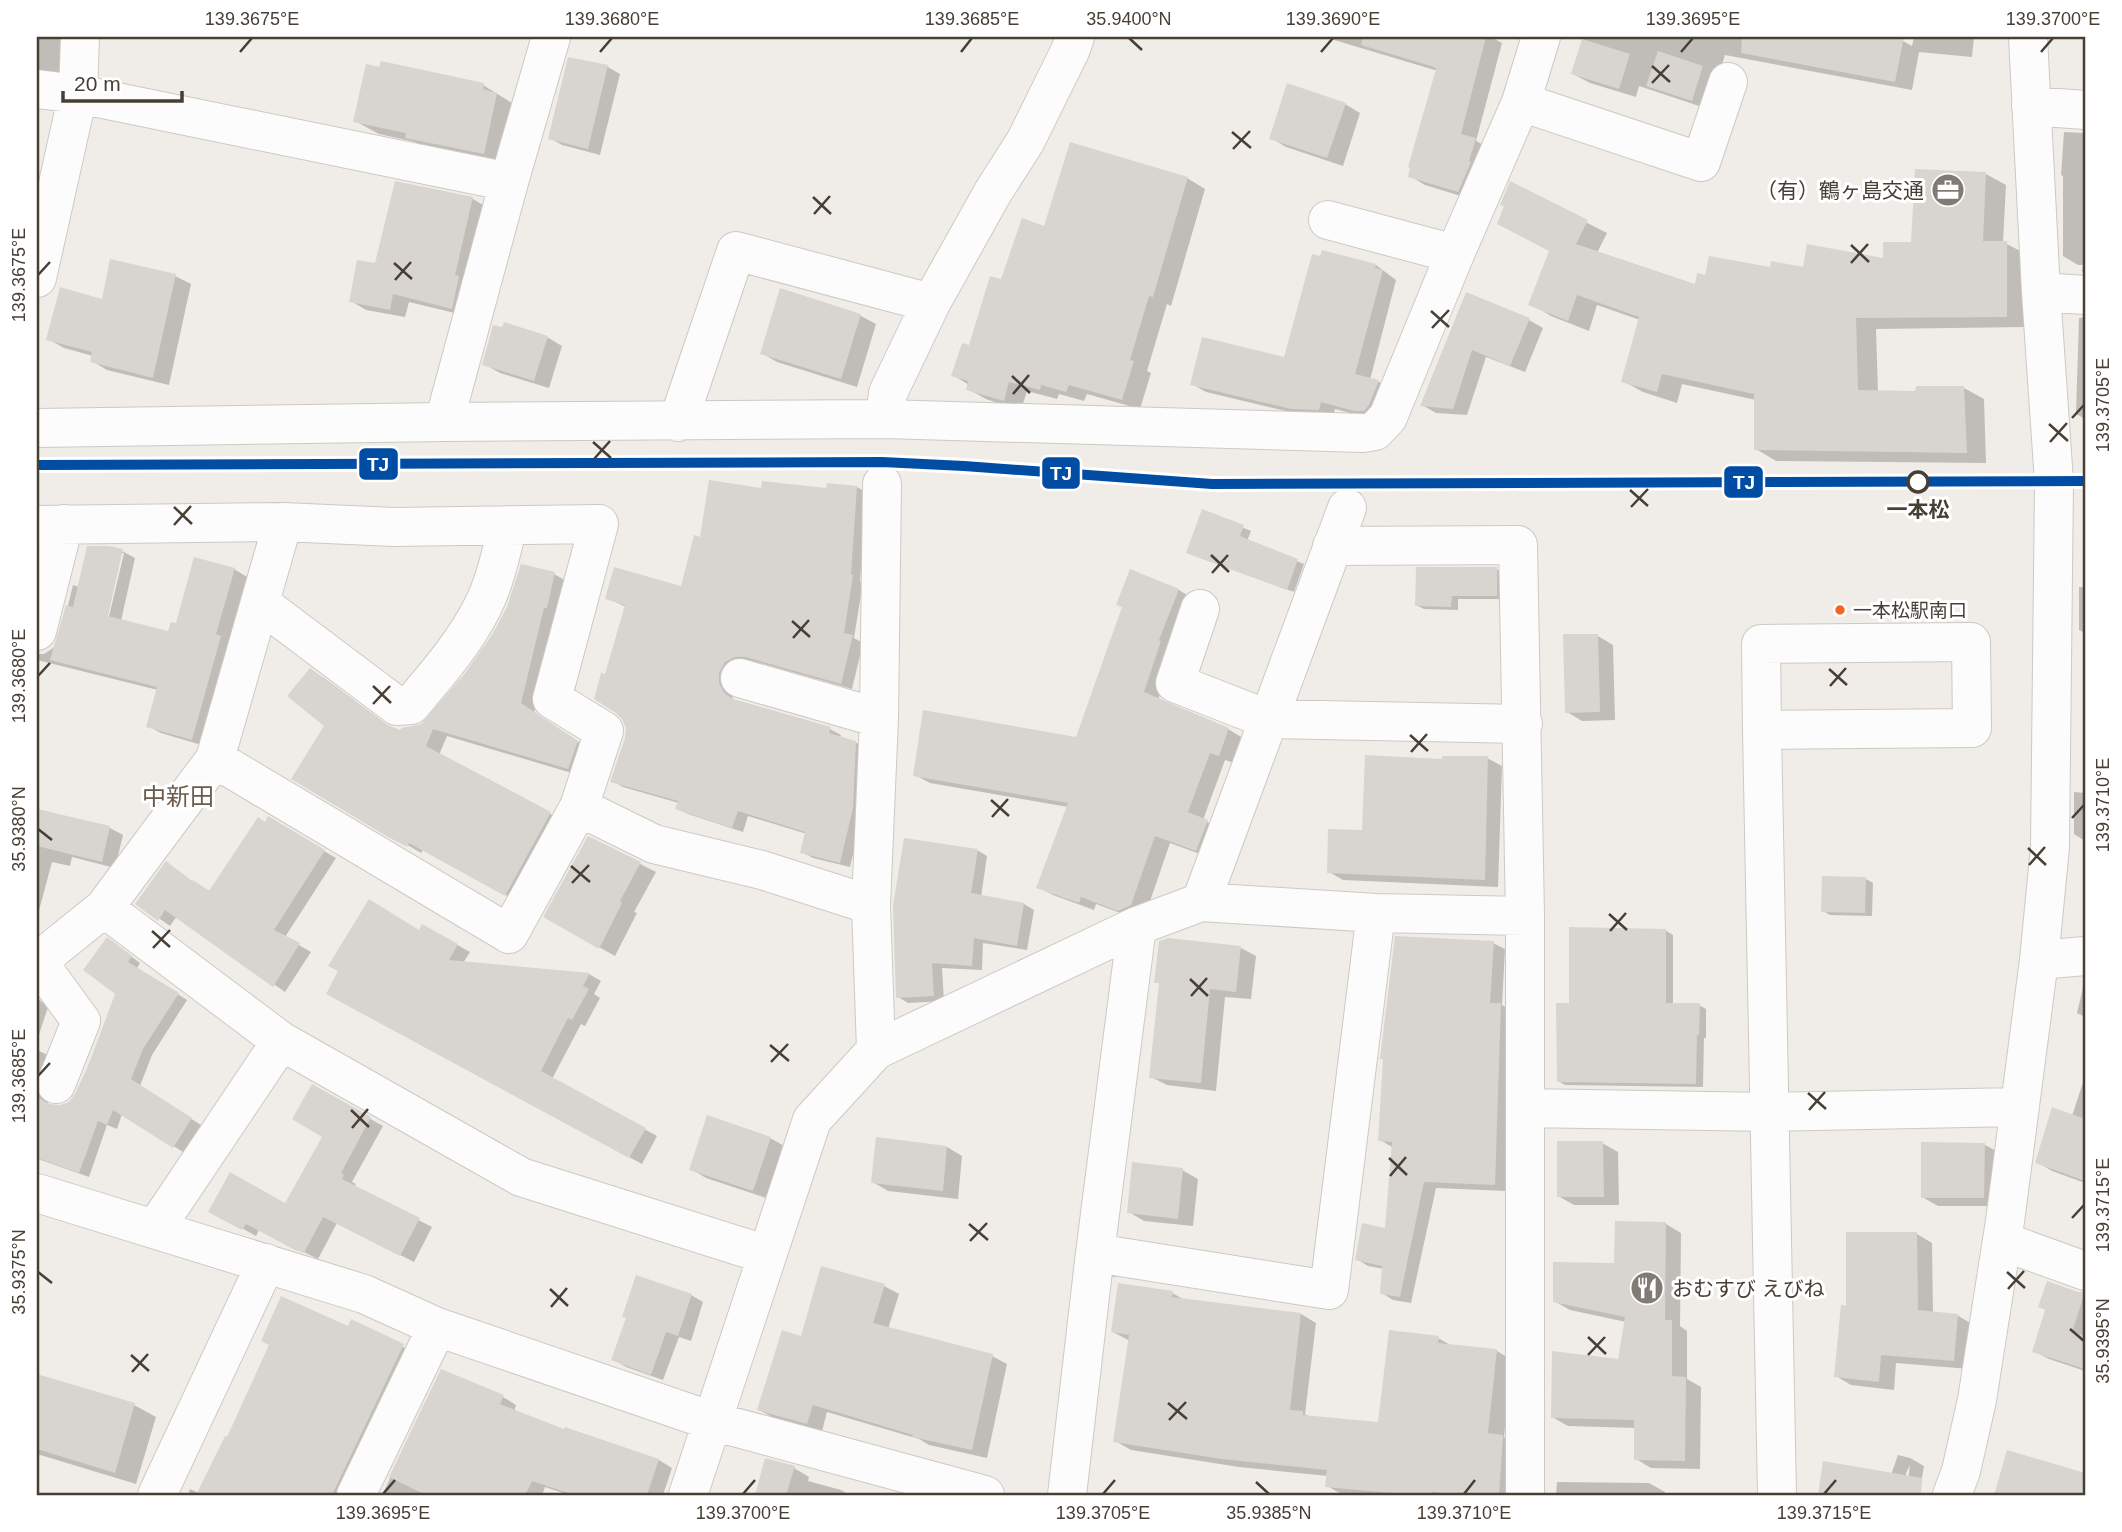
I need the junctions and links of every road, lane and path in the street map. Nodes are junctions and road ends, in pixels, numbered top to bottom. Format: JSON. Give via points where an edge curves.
{"nodes":[{"id":1,"x":80,"y":37,"type":"edge"},
{"id":2,"x":551,"y":37,"type":"edge"},
{"id":3,"x":1075,"y":37,"type":"edge"},
{"id":4,"x":1541,"y":37,"type":"edge"},
{"id":5,"x":2028,"y":37,"type":"edge"},
{"id":6,"x":1728,"y":82,"type":"dead end"},
{"id":7,"x":37,"y":89,"type":"edge"},
{"id":8,"x":78,"y":94,"type":"junction"},
{"id":9,"x":1521,"y":103,"type":"junction"},
{"id":10,"x":2031,"y":106,"type":"junction"},
{"id":11,"x":2085,"y":110,"type":"edge"},
{"id":12,"x":509,"y":182,"type":"junction"},
{"id":13,"x":1328,"y":220,"type":"dead end"},
{"id":14,"x":1455,"y":254,"type":"junction"},
{"id":15,"x":37,"y":278,"type":"edge"},
{"id":16,"x":2041,"y":292,"type":"junction"},
{"id":17,"x":2085,"y":295,"type":"edge"},
{"id":18,"x":931,"y":303,"type":"junction"},
{"id":19,"x":886,"y":419,"type":"junction"},
{"id":20,"x":444,"y":422,"type":"junction"},
{"id":21,"x":678,"y":422,"type":"junction"},
{"id":22,"x":37,"y":428,"type":"edge"},
{"id":23,"x":882,"y":484,"type":"dead end"},
{"id":24,"x":1347,"y":508,"type":"dead end"},
{"id":25,"x":283,"y":522,"type":"junction"},
{"id":26,"x":50,"y":525,"type":"edge"},
{"id":27,"x":508,"y":525,"type":"junction"},
{"id":28,"x":1332,"y":546,"type":"junction"},
{"id":29,"x":260,"y":603,"type":"junction"},
{"id":30,"x":1200,"y":609,"type":"dead end"},
{"id":31,"x":37,"y":631,"type":"edge"},
{"id":32,"x":740,"y":678,"type":"dead end"},
{"id":33,"x":879,"y":718,"type":"junction"},
{"id":34,"x":1267,"y":719,"type":"junction"},
{"id":35,"x":1523,"y":724,"type":"junction"},
{"id":36,"x":1762,"y":730,"type":"junction"},
{"id":37,"x":215,"y":759,"type":"junction"},
{"id":38,"x":579,"y":807,"type":"junction"},
{"id":39,"x":1200,"y":902,"type":"junction"},
{"id":40,"x":871,"y":905,"type":"junction"},
{"id":41,"x":104,"y":908,"type":"junction"},
{"id":42,"x":1376,"y":913,"type":"junction"},
{"id":43,"x":1525,"y":916,"type":"junction"},
{"id":44,"x":1136,"y":926,"type":"junction"},
{"id":45,"x":2085,"y":956,"type":"edge"},
{"id":46,"x":2039,"y":960,"type":"junction"},
{"id":47,"x":37,"y":962,"type":"edge"},
{"id":48,"x":281,"y":1041,"type":"junction"},
{"id":49,"x":876,"y":1050,"type":"junction"},
{"id":50,"x":56,"y":1084,"type":"dead end"},
{"id":51,"x":2018,"y":1107,"type":"junction"},
{"id":52,"x":1525,"y":1108,"type":"junction"},
{"id":53,"x":1770,"y":1112,"type":"junction"},
{"id":54,"x":37,"y":1193,"type":"edge"},
{"id":55,"x":155,"y":1229,"type":"junction"},
{"id":56,"x":2002,"y":1241,"type":"junction"},
{"id":57,"x":1095,"y":1253,"type":"junction"},
{"id":58,"x":767,"y":1255,"type":"junction"},
{"id":59,"x":267,"y":1263,"type":"junction"},
{"id":60,"x":2085,"y":1271,"type":"edge"},
{"id":61,"x":437,"y":1327,"type":"junction"},
{"id":62,"x":712,"y":1421,"type":"junction"},
{"id":63,"x":157,"y":1495,"type":"edge"},
{"id":64,"x":356,"y":1495,"type":"edge"},
{"id":65,"x":688,"y":1495,"type":"edge"},
{"id":66,"x":985,"y":1495,"type":"edge"},
{"id":67,"x":1067,"y":1495,"type":"edge"},
{"id":68,"x":1525,"y":1495,"type":"edge"},
{"id":69,"x":1777,"y":1495,"type":"edge"},
{"id":70,"x":1952,"y":1495,"type":"edge"}],
"edges":[{"from":1,"to":8,"type":"street"},
{"from":2,"to":12,"type":"street"},
{"from":3,"to":18,"type":"street","via":[[1025,142]]},
{"from":4,"to":9,"type":"street"},
{"from":5,"to":10,"type":"street"},
{"from":6,"to":9,"type":"street","via":[[1701,162]]},
{"from":7,"to":8,"type":"street"},
{"from":8,"to":12,"type":"street"},
{"from":8,"to":15,"type":"street"},
{"from":9,"to":14,"type":"street"},
{"from":10,"to":11,"type":"street"},
{"from":10,"to":16,"type":"street"},
{"from":12,"to":20,"type":"street"},
{"from":13,"to":14,"type":"street"},
{"from":14,"to":19,"type":"street","via":[[1388,417],[1375,431]]},
{"from":16,"to":17,"type":"street"},
{"from":16,"to":46,"type":"street","via":[[2054,482],[2050,847]]},
{"from":18,"to":19,"type":"street","via":[[888,393]]},
{"from":18,"to":21,"type":"street","via":[[736,251]]},
{"from":19,"to":21,"type":"street"},
{"from":20,"to":21,"type":"street"},
{"from":20,"to":22,"type":"street"},
{"from":23,"to":33,"type":"street"},
{"from":24,"to":28,"type":"street"},
{"from":25,"to":26,"type":"street"},
{"from":25,"to":27,"type":"street","via":[[394,527]]},
{"from":25,"to":29,"type":"street"},
{"from":26,"to":31,"type":"street"},
{"from":27,"to":29,"type":"street","via":[[483,607],[456,652],[411,705],[397,706]]},
{"from":27,"to":38,"type":"street","via":[[599,524],[552,699],[604,731]]},
{"from":28,"to":34,"type":"street"},
{"from":28,"to":35,"type":"street","via":[[1518,545]]},
{"from":29,"to":37,"type":"street"},
{"from":30,"to":34,"type":"street","via":[[1175,683]]},
{"from":32,"to":33,"type":"street"},
{"from":33,"to":40,"type":"street"},
{"from":34,"to":35,"type":"street"},
{"from":34,"to":39,"type":"street"},
{"from":35,"to":43,"type":"street"},
{"from":36,"to":36,"type":"street","via":[[1760,643],[1971,642],[1972,728]]},
{"from":36,"to":53,"type":"street"},
{"from":37,"to":38,"type":"street","via":[[509,934]]},
{"from":37,"to":41,"type":"street"},
{"from":38,"to":40,"type":"street","via":[[654,844],[762,870]]},
{"from":39,"to":42,"type":"street"},
{"from":39,"to":44,"type":"street"},
{"from":40,"to":49,"type":"street"},
{"from":41,"to":47,"type":"street"},
{"from":41,"to":48,"type":"street"},
{"from":42,"to":43,"type":"street"},
{"from":42,"to":57,"type":"street","via":[[1329,1290]]},
{"from":43,"to":52,"type":"street"},
{"from":44,"to":49,"type":"street"},
{"from":44,"to":57,"type":"street"},
{"from":45,"to":46,"type":"street"},
{"from":46,"to":51,"type":"street"},
{"from":47,"to":50,"type":"street","via":[[81,1021]]},
{"from":48,"to":55,"type":"street"},
{"from":48,"to":58,"type":"street","via":[[521,1177]]},
{"from":49,"to":58,"type":"street","via":[[812,1120]]},
{"from":51,"to":53,"type":"street"},
{"from":51,"to":56,"type":"street"},
{"from":52,"to":53,"type":"street"},
{"from":52,"to":68,"type":"street"},
{"from":53,"to":69,"type":"street"},
{"from":54,"to":55,"type":"street"},
{"from":55,"to":59,"type":"street"},
{"from":56,"to":60,"type":"street"},
{"from":56,"to":70,"type":"street","via":[[1977,1400]]},
{"from":57,"to":67,"type":"street"},
{"from":58,"to":62,"type":"street"},
{"from":59,"to":61,"type":"street","via":[[364,1294]]},
{"from":59,"to":63,"type":"street"},
{"from":61,"to":62,"type":"street"},
{"from":61,"to":64,"type":"street"},
{"from":62,"to":65,"type":"street"},
{"from":62,"to":66,"type":"street"}]}
